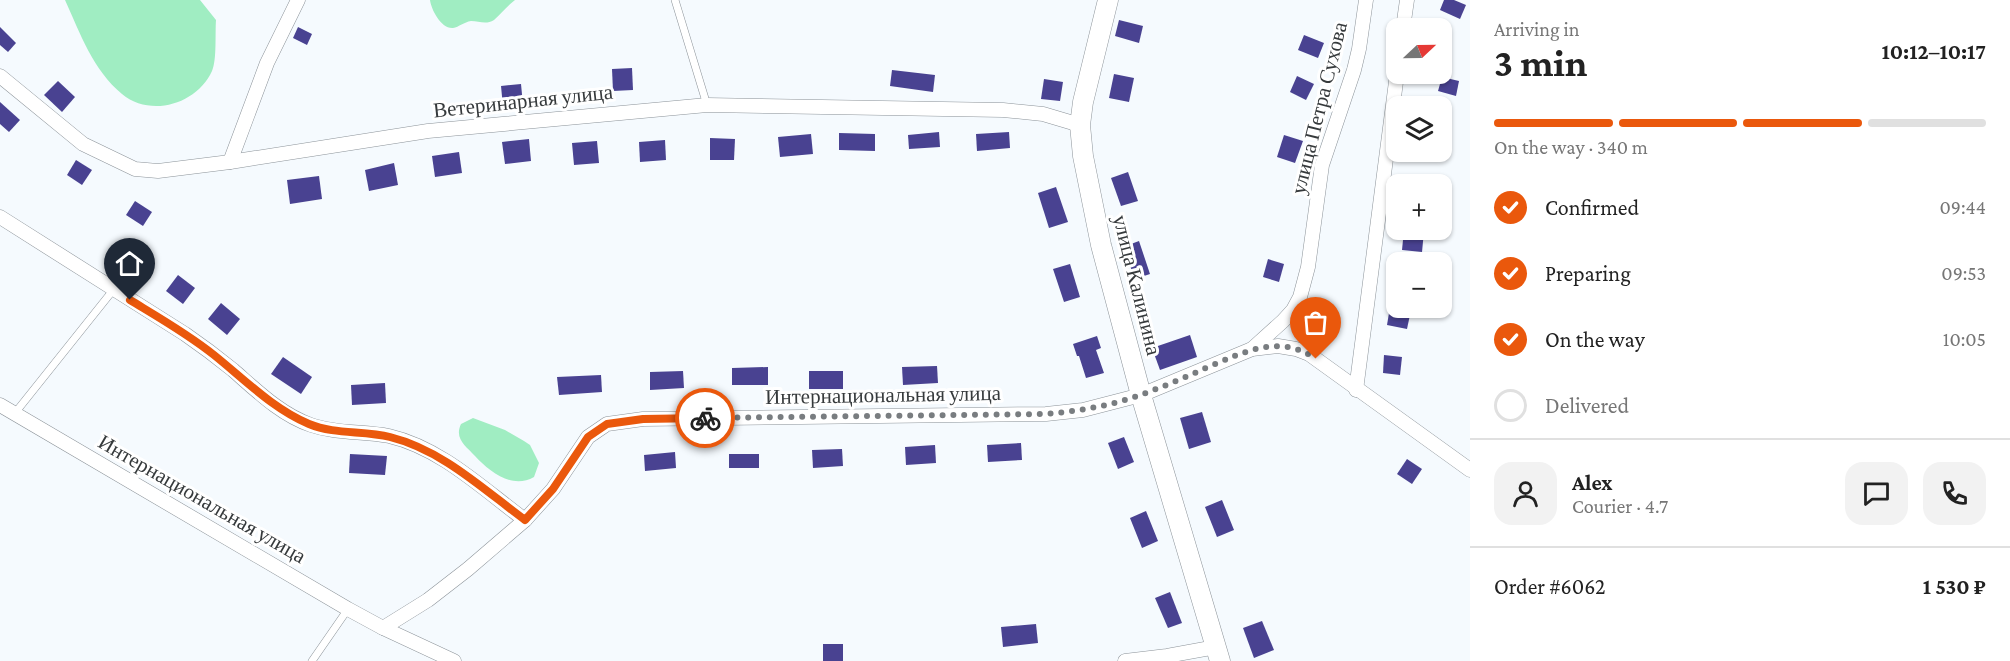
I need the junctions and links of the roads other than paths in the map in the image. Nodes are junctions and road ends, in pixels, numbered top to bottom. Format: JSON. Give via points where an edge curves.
{"nodes":[{"id":1,"x":298,"y":0,"type":"edge"},
{"id":2,"x":675,"y":0,"type":"edge"},
{"id":3,"x":1108,"y":0,"type":"edge"},
{"id":4,"x":1366,"y":0,"type":"edge"},
{"id":5,"x":1407,"y":0,"type":"edge"},
{"id":6,"x":1404,"y":18,"type":"edge"},
{"id":7,"x":0,"y":76,"type":"edge"},
{"id":8,"x":1396,"y":84,"type":"edge"},
{"id":9,"x":707,"y":105,"type":"junction"},
{"id":10,"x":1080,"y":125,"type":"junction"},
{"id":11,"x":230,"y":162,"type":"junction"},
{"id":12,"x":0,"y":217,"type":"edge"},
{"id":13,"x":114,"y":289,"type":"junction"},
{"id":14,"x":1252,"y":349,"type":"junction"},
{"id":15,"x":1356,"y":390,"type":"junction"},
{"id":16,"x":1140,"y":395,"type":"junction"},
{"id":17,"x":0,"y":405,"type":"edge"},
{"id":18,"x":15,"y":413,"type":"junction"},
{"id":19,"x":1470,"y":470,"type":"edge"},
{"id":20,"x":525,"y":520,"type":"junction"},
{"id":21,"x":348,"y":609,"type":"junction"},
{"id":22,"x":383,"y":628,"type":"junction"},
{"id":23,"x":1218,"y":654,"type":"edge"},
{"id":24,"x":312,"y":661,"type":"edge"},
{"id":25,"x":454,"y":661,"type":"edge"},
{"id":26,"x":1125,"y":661,"type":"edge"}],
"edges":[{"from":1,"to":11,"type":"street","via":[[267,63]]},
{"from":2,"to":9,"type":"lane"},
{"from":3,"to":10,"type":"street","name":"улица Калинина"},
{"from":4,"to":14,"type":"street","name":"улица Петра Сухова","via":[[1357,60],[1322,165],[1300,297],[1283,321]]},
{"from":5,"to":6,"type":"street"},
{"from":7,"to":11,"type":"street","name":"Ветеринарная улица","via":[[83,144],[135,169],[158,171]]},
{"from":8,"to":15,"type":"street"},
{"from":9,"to":10,"type":"street","name":"Ветеринарная улица","via":[[1003,110],[1043,114]]},
{"from":9,"to":11,"type":"street","name":"Ветеринарная улица","via":[[428,131]]},
{"from":10,"to":16,"type":"street","name":"улица Калинина","via":[[1101,245]]},
{"from":12,"to":13,"type":"street"},
{"from":13,"to":18,"type":"lane"},
{"from":13,"to":20,"type":"street","via":[[203,347],[291,415],[311,425],[409,443],[450,463]]},
{"from":14,"to":15,"type":"street","name":"улица Петра Сухова","via":[[1278,346],[1309,354]]},
{"from":14,"to":16,"type":"street","name":"улица Петра Сухова"},
{"from":15,"to":19,"type":"street","name":"улица Петра Сухова"},
{"from":16,"to":20,"type":"street","name":"Интернациональная улица","via":[[1083,410],[1046,414],[643,419],[607,424],[588,437],[553,489]]},
{"from":16,"to":23,"type":"street","name":"улица Калинина"},
{"from":17,"to":18,"type":"street","name":"Интернациональная улица"},
{"from":18,"to":21,"type":"street","name":"Интернациональная улица"},
{"from":20,"to":22,"type":"street","name":"Интернациональная улица","via":[[428,600]]},
{"from":21,"to":22,"type":"street","name":"Интернациональная улица"},
{"from":21,"to":24,"type":"lane"},
{"from":22,"to":25,"type":"street","name":"Интернациональная улица"},
{"from":23,"to":26,"type":"street","name":"улица Калинина"}]}
